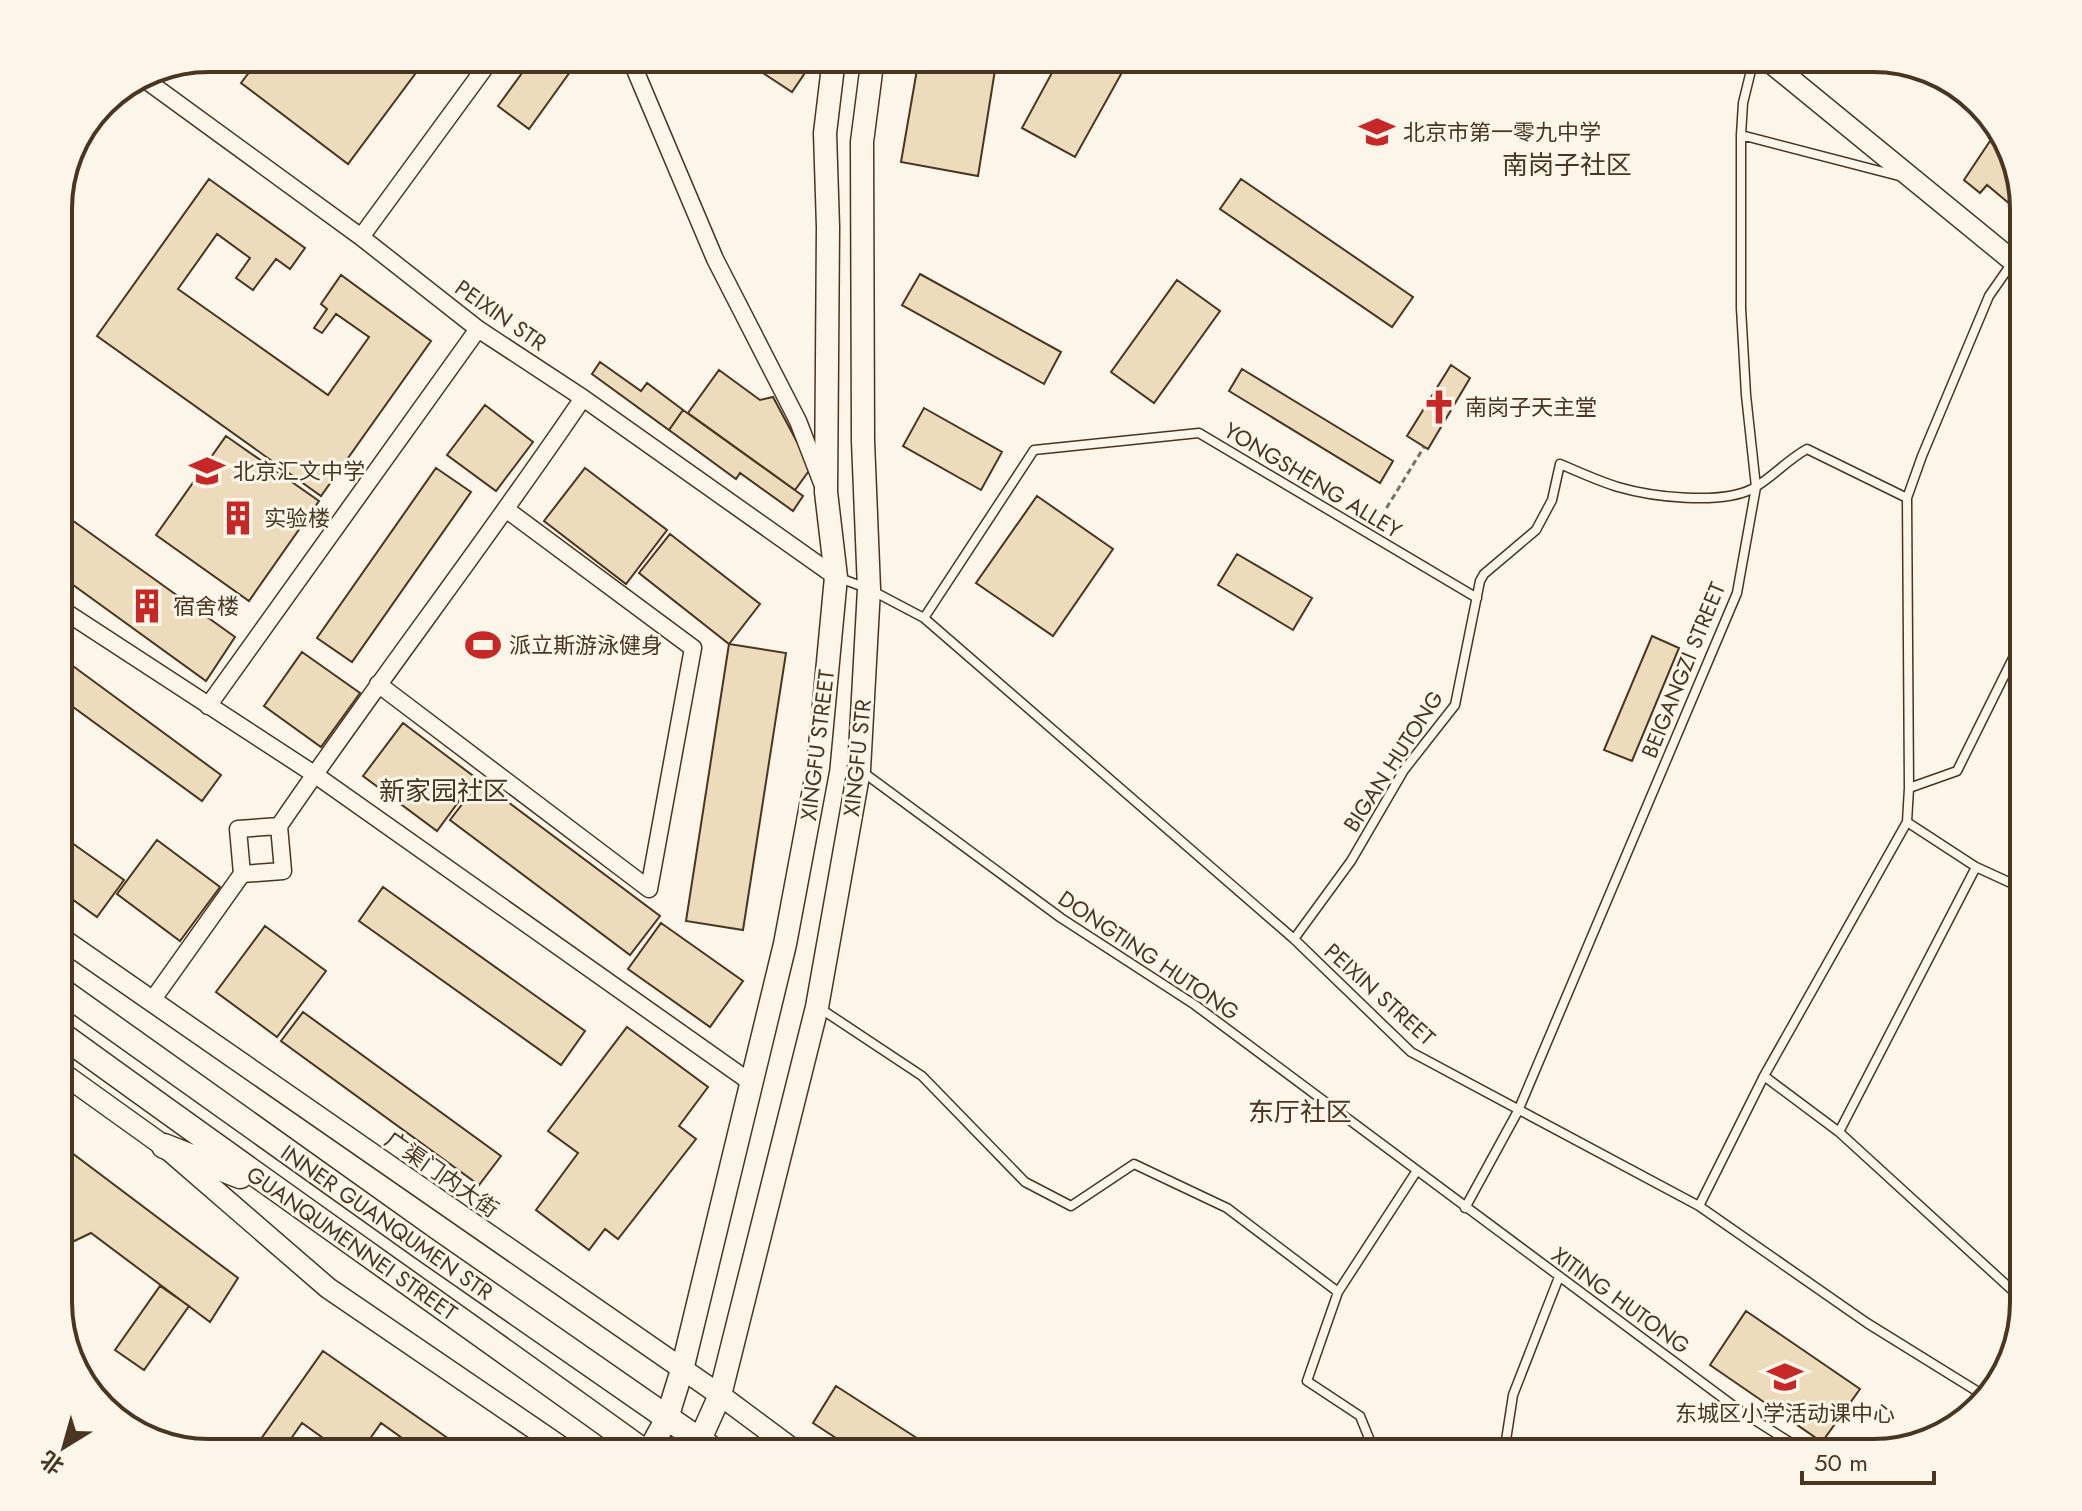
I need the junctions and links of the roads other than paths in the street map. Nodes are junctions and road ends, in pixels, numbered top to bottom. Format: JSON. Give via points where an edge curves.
{"nodes":[{"id":1,"x":482,"y":72,"type":"edge"},
{"id":2,"x":636,"y":72,"type":"edge"},
{"id":3,"x":832,"y":72,"type":"edge"},
{"id":4,"x":871,"y":72,"type":"edge"},
{"id":5,"x":1751,"y":72,"type":"edge"},
{"id":6,"x":1787,"y":72,"type":"edge"},
{"id":7,"x":152,"y":84,"type":"edge"},
{"id":8,"x":1741,"y":135,"type":"junction"},
{"id":9,"x":1915,"y":180,"type":"junction"},
{"id":10,"x":361,"y":237,"type":"junction"},
{"id":11,"x":2010,"y":259,"type":"edge"},
{"id":12,"x":2010,"y":274,"type":"edge"},
{"id":13,"x":478,"y":329,"type":"junction"},
{"id":14,"x":583,"y":398,"type":"junction"},
{"id":15,"x":1756,"y":487,"type":"junction"},
{"id":16,"x":826,"y":492,"type":"junction"},
{"id":17,"x":1907,"y":498,"type":"junction"},
{"id":18,"x":507,"y":510,"type":"junction"},
{"id":19,"x":836,"y":577,"type":"junction"},
{"id":20,"x":869,"y":589,"type":"junction"},
{"id":21,"x":1477,"y":598,"type":"junction"},
{"id":22,"x":72,"y":616,"type":"edge"},
{"id":23,"x":924,"y":618,"type":"junction"},
{"id":24,"x":2010,"y":664,"type":"edge"},
{"id":25,"x":378,"y":684,"type":"junction"},
{"id":26,"x":208,"y":706,"type":"junction"},
{"id":27,"x":859,"y":770,"type":"junction"},
{"id":28,"x":314,"y":774,"type":"junction"},
{"id":29,"x":1909,"y":788,"type":"junction"},
{"id":30,"x":1907,"y":822,"type":"junction"},
{"id":31,"x":279,"y":826,"type":"junction"},
{"id":32,"x":1976,"y":867,"type":"junction"},
{"id":33,"x":242,"y":874,"type":"junction"},
{"id":34,"x":2010,"y":883,"type":"edge"},
{"id":35,"x":1294,"y":939,"type":"junction"},
{"id":36,"x":72,"y":946,"type":"edge"},
{"id":37,"x":72,"y":998,"type":"edge"},
{"id":38,"x":151,"y":1002,"type":"junction"},
{"id":39,"x":817,"y":1007,"type":"junction"},
{"id":40,"x":72,"y":1042,"type":"edge"},
{"id":41,"x":1764,"y":1076,"type":"junction"},
{"id":42,"x":72,"y":1080,"type":"edge"},
{"id":43,"x":753,"y":1084,"type":"junction"},
{"id":44,"x":1518,"y":1111,"type":"junction"},
{"id":45,"x":1839,"y":1132,"type":"junction"},
{"id":46,"x":164,"y":1146,"type":"junction"},
{"id":47,"x":1416,"y":1172,"type":"junction"},
{"id":48,"x":275,"y":1190,"type":"junction"},
{"id":49,"x":1699,"y":1206,"type":"junction"},
{"id":50,"x":1465,"y":1208,"type":"junction"},
{"id":51,"x":1559,"y":1277,"type":"junction"},
{"id":52,"x":2010,"y":1288,"type":"edge"},
{"id":53,"x":1338,"y":1292,"type":"junction"},
{"id":54,"x":682,"y":1370,"type":"junction"},
{"id":55,"x":1977,"y":1391,"type":"edge"},
{"id":56,"x":720,"y":1395,"type":"junction"},
{"id":57,"x":667,"y":1418,"type":"junction"},
{"id":58,"x":549,"y":1439,"type":"edge"},
{"id":59,"x":627,"y":1439,"type":"edge"},
{"id":60,"x":655,"y":1439,"type":"edge"},
{"id":61,"x":692,"y":1439,"type":"edge"},
{"id":62,"x":707,"y":1439,"type":"edge"},
{"id":63,"x":779,"y":1439,"type":"edge"},
{"id":64,"x":1369,"y":1439,"type":"edge"},
{"id":65,"x":1506,"y":1439,"type":"edge"},
{"id":66,"x":1785,"y":1439,"type":"edge"}],
"edges":[{"from":1,"to":10,"type":"street"},
{"from":2,"to":16,"type":"street","via":[[715,259],[798,421]]},
{"from":3,"to":16,"type":"main road","name":"XINGFU STREET","via":[[825,133]]},
{"from":4,"to":20,"type":"main road","name":"XINGFU STR","via":[[862,142]]},
{"from":5,"to":8,"type":"lane","name":"BEIGANGZI STREET"},
{"from":6,"to":9,"type":"street"},
{"from":7,"to":10,"type":"street","name":"PEIXIN STR"},
{"from":8,"to":9,"type":"lane"},
{"from":8,"to":15,"type":"lane","name":"BEIGANGZI STREET","via":[[1741,308]]},
{"from":9,"to":11,"type":"street"},
{"from":10,"to":13,"type":"street","name":"PEIXIN STR"},
{"from":12,"to":17,"type":"lane","via":[[1989,296]]},
{"from":13,"to":14,"type":"street","name":"PEIXIN STR"},
{"from":13,"to":26,"type":"street"},
{"from":14,"to":18,"type":"street"},
{"from":14,"to":19,"type":"street","name":"PEIXIN STR"},
{"from":15,"to":17,"type":"lane","name":"BIGAN HUTONG","via":[[1807,449]]},
{"from":15,"to":21,"type":"lane","name":"BIGAN HUTONG","via":[[1728,497],[1671,496],[1620,487],[1560,464],[1552,500],[1536,530],[1484,574]]},
{"from":15,"to":44,"type":"lane","name":"BEIGANGZI STREET","via":[[1737,593]]},
{"from":16,"to":19,"type":"main road","name":"XINGFU STREET"},
{"from":17,"to":29,"type":"lane"},
{"from":18,"to":25,"type":"street"},
{"from":18,"to":25,"type":"street","via":[[693,648],[649,889]]},
{"from":19,"to":20,"type":"lane","name":"PEIXIN STREET"},
{"from":19,"to":43,"type":"main road","name":"XINGFU STREET","via":[[818,768]]},
{"from":20,"to":23,"type":"lane","name":"PEIXIN STREET"},
{"from":20,"to":27,"type":"main road","name":"XINGFU STR"},
{"from":21,"to":23,"type":"lane","name":"YONGSHENG ALLEY","via":[[1199,433],[1034,450]]},
{"from":21,"to":35,"type":"lane","name":"BIGAN HUTONG","via":[[1455,705],[1404,770],[1351,861]]},
{"from":22,"to":26,"type":"street"},
{"from":23,"to":35,"type":"lane","name":"PEIXIN STREET"},
{"from":24,"to":29,"type":"lane","via":[[1957,771]]},
{"from":25,"to":28,"type":"street"},
{"from":26,"to":28,"type":"street"},
{"from":27,"to":39,"type":"main road","name":"XINGFU STR"},
{"from":27,"to":47,"type":"lane","name":"DONGTING HUTONG","via":[[1061,918],[1195,1005]]},
{"from":28,"to":31,"type":"street"},
{"from":28,"to":43,"type":"street"},
{"from":29,"to":30,"type":"lane"},
{"from":30,"to":32,"type":"lane"},
{"from":30,"to":41,"type":"lane"},
{"from":31,"to":33,"type":"street","via":[[283,871]]},
{"from":31,"to":33,"type":"street","via":[[238,829]]},
{"from":32,"to":34,"type":"lane"},
{"from":32,"to":45,"type":"lane"},
{"from":33,"to":38,"type":"street"},
{"from":35,"to":44,"type":"lane","name":"PEIXIN STREET","via":[[1411,1052]]},
{"from":36,"to":38,"type":"street","name":"广渠门内大街"},
{"from":37,"to":57,"type":"main road","name":"INNER GUANQUMEN STR"},
{"from":38,"to":54,"type":"street","name":"广渠门内大街"},
{"from":39,"to":53,"type":"lane","via":[[922,1076],[1025,1182],[1071,1206],[1134,1164],[1227,1208]]},
{"from":39,"to":56,"type":"main road","name":"XINGFU STR"},
{"from":40,"to":48,"type":"main road","name":"GUANQUMENNEI STREET"},
{"from":41,"to":45,"type":"lane"},
{"from":41,"to":49,"type":"lane"},
{"from":42,"to":46,"type":"street"},
{"from":43,"to":54,"type":"main road","name":"XINGFU STREET"},
{"from":44,"to":49,"type":"lane","name":"PEIXIN STREET"},
{"from":44,"to":50,"type":"lane","name":"BEIGANGZI STREET"},
{"from":45,"to":52,"type":"lane"},
{"from":46,"to":48,"type":"main road"},
{"from":46,"to":58,"type":"street","via":[[328,1288]]},
{"from":47,"to":50,"type":"lane","name":"XITING HUTONG"},
{"from":47,"to":53,"type":"lane"},
{"from":48,"to":59,"type":"main road","name":"GUANQUMENNEI STREET"},
{"from":49,"to":55,"type":"lane","name":"PEIXIN STREET","via":[[1867,1323]]},
{"from":50,"to":51,"type":"lane","name":"XITING HUTONG"},
{"from":51,"to":65,"type":"lane","via":[[1513,1395]]},
{"from":51,"to":66,"type":"lane","name":"XITING HUTONG"},
{"from":53,"to":64,"type":"lane","via":[[1307,1381],[1360,1416]]},
{"from":54,"to":56,"type":"street","name":"广渠门内大街"},
{"from":54,"to":57,"type":"main road","name":"XINGFU STREET"},
{"from":56,"to":62,"type":"main road","name":"XINGFU STR"},
{"from":56,"to":63,"type":"street","name":"广渠门内大街"},
{"from":57,"to":60,"type":"main road","name":"XINGFU STREET"},
{"from":57,"to":61,"type":"main road","name":"INNER GUANQUMEN STR"}]}
